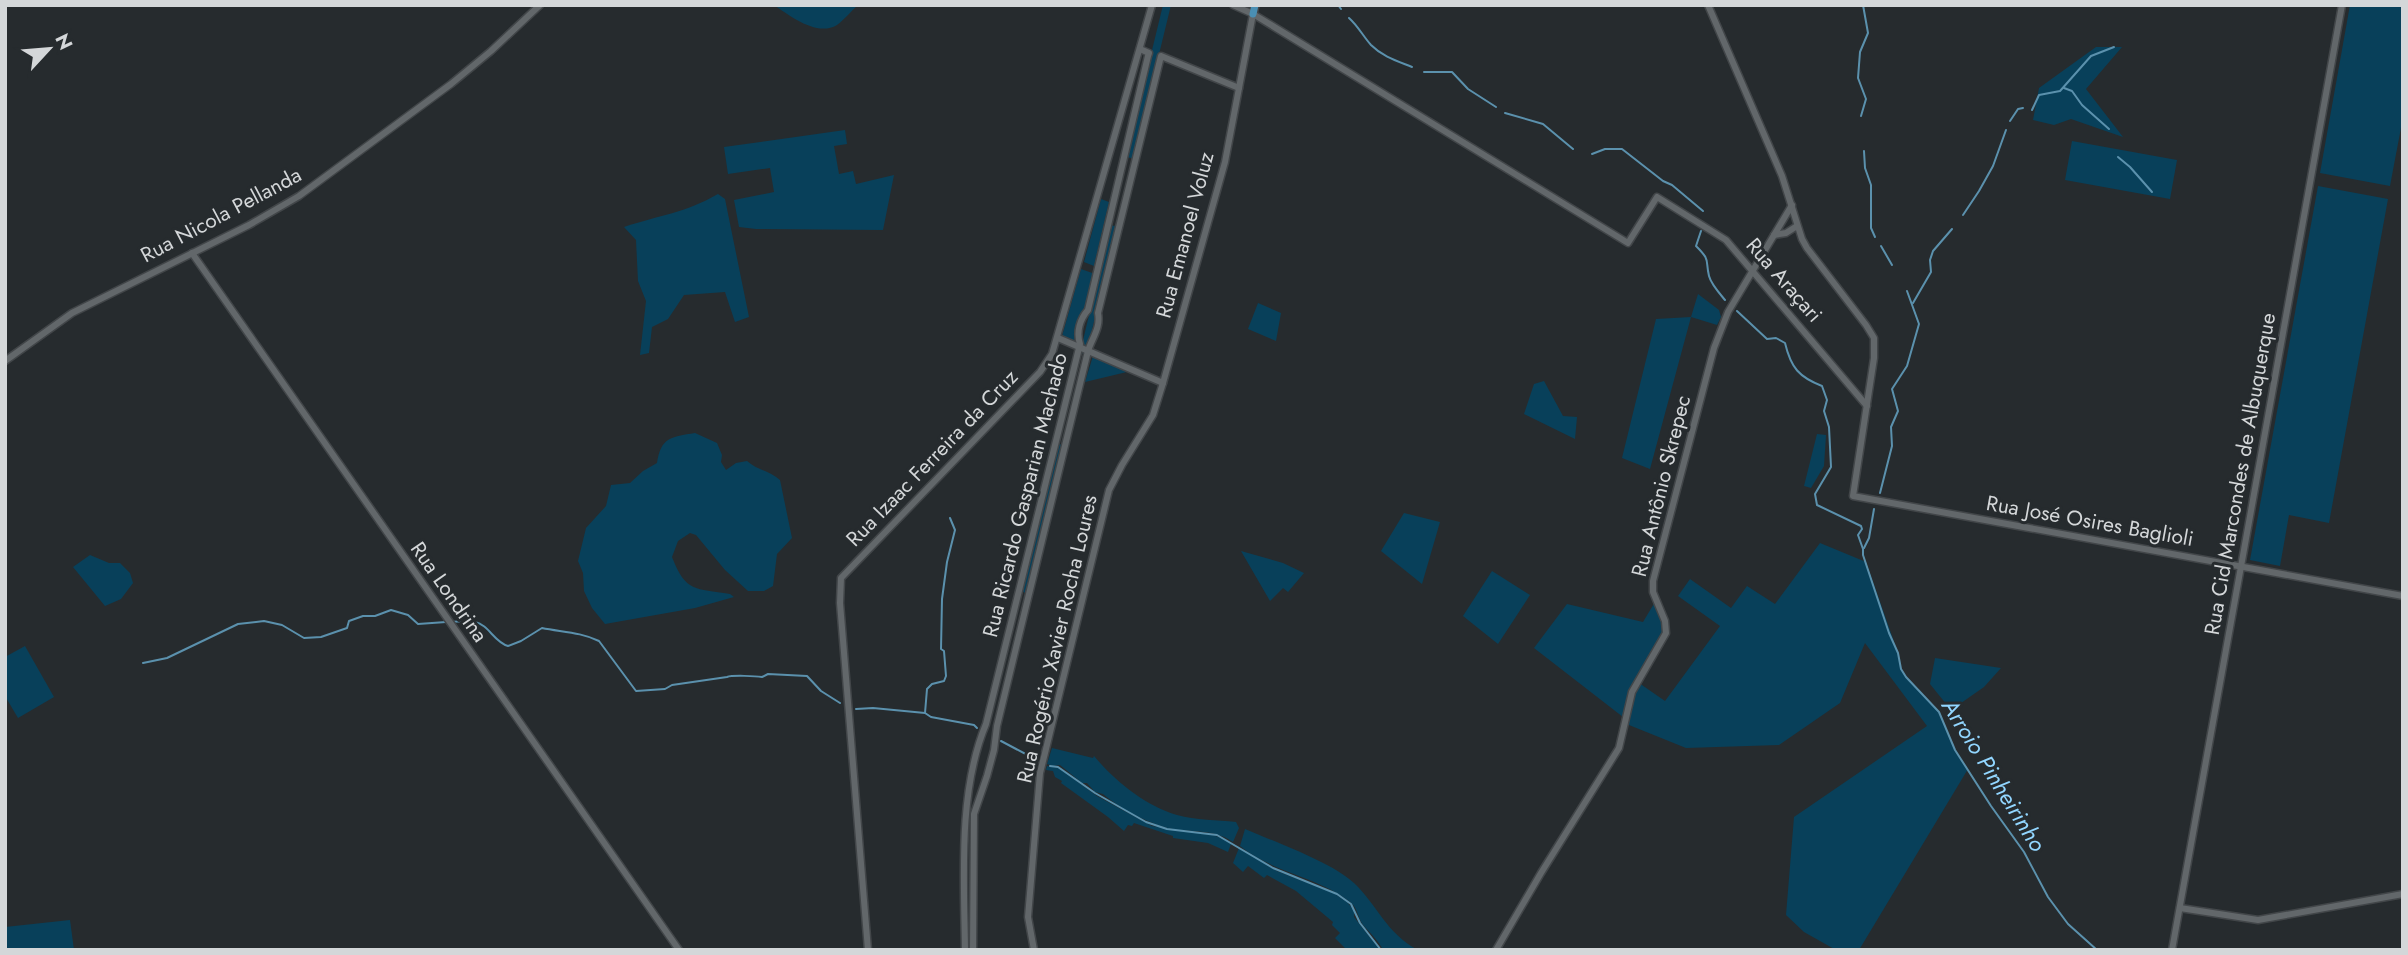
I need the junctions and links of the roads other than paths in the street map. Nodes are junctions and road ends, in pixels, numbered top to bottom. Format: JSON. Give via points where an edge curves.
{"nodes":[{"id":1,"x":540,"y":5,"type":"edge"},
{"id":2,"x":1152,"y":5,"type":"edge"},
{"id":3,"x":1233,"y":5,"type":"edge"},
{"id":4,"x":1708,"y":5,"type":"edge"},
{"id":5,"x":2342,"y":5,"type":"edge"},
{"id":6,"x":1254,"y":10,"type":"edge"},
{"id":7,"x":1140,"y":49,"type":"junction"},
{"id":8,"x":1239,"y":88,"type":"junction"},
{"id":9,"x":1123,"y":162,"type":"junction"},
{"id":10,"x":1133,"y":168,"type":"junction"},
{"id":11,"x":1792,"y":205,"type":"junction"},
{"id":12,"x":1110,"y":217,"type":"junction"},
{"id":13,"x":1121,"y":221,"type":"junction"},
{"id":14,"x":1797,"y":226,"type":"junction"},
{"id":15,"x":1786,"y":233,"type":"junction"},
{"id":16,"x":1774,"y":235,"type":"junction"},
{"id":17,"x":1802,"y":239,"type":"junction"},
{"id":18,"x":192,"y":253,"type":"junction"},
{"id":19,"x":1752,"y":270,"type":"junction"},
{"id":20,"x":1058,"y":338,"type":"junction"},
{"id":21,"x":1079,"y":347,"type":"junction"},
{"id":22,"x":1088,"y":351,"type":"junction"},
{"id":23,"x":5,"y":361,"type":"edge"},
{"id":24,"x":1075,"y":365,"type":"junction"},
{"id":25,"x":1084,"y":369,"type":"junction"},
{"id":26,"x":1871,"y":377,"type":"junction"},
{"id":27,"x":1163,"y":383,"type":"junction"},
{"id":28,"x":1853,"y":388,"type":"junction"},
{"id":29,"x":1867,"y":406,"type":"junction"},
{"id":30,"x":1122,"y":465,"type":"joint"},
{"id":31,"x":2241,"y":566,"type":"junction"},
{"id":32,"x":2403,"y":596,"type":"edge"},
{"id":33,"x":2403,"y":894,"type":"edge"},
{"id":34,"x":2180,"y":908,"type":"junction"},
{"id":35,"x":680,"y":950,"type":"edge"},
{"id":36,"x":868,"y":950,"type":"edge"},
{"id":37,"x":965,"y":950,"type":"edge"},
{"id":38,"x":973,"y":950,"type":"edge"},
{"id":39,"x":1034,"y":950,"type":"edge"},
{"id":40,"x":1496,"y":950,"type":"edge"},
{"id":41,"x":2172,"y":950,"type":"edge"}],
"edges":[{"from":1,"to":18,"type":"street","name":"Rua Nicola Pellanda","via":[[451,84],[328,176],[268,215]]},
{"from":2,"to":7,"type":"street","name":"Rua Izaac Ferreira da Cruz"},
{"from":3,"to":6,"type":"street"},
{"from":4,"to":11,"type":"street"},
{"from":5,"to":31,"type":"street","name":"Rua Cid Marcondes de Albuquerque"},
{"from":6,"to":8,"type":"street","name":"Rua Emanoel Voluz"},
{"from":6,"to":19,"type":"street","name":"Rua Araçari","via":[[1628,243],[1657,197],[1726,240]]},
{"from":7,"to":9,"type":"street","name":"Rua Ricardo Gasparian Machado","via":[[1149,53]]},
{"from":7,"to":20,"type":"street","name":"Rua Izaac Ferreira da Cruz"},
{"from":8,"to":10,"type":"street","name":"Rua Ricardo Gasparian Machado","via":[[1161,57]]},
{"from":8,"to":27,"type":"street","name":"Rua Emanoel Voluz","via":[[1225,162]]},
{"from":9,"to":10,"type":"street"},
{"from":9,"to":12,"type":"street","name":"Rua Ricardo Gasparian Machado"},
{"from":10,"to":13,"type":"street","name":"Rua Ricardo Gasparian Machado"},
{"from":11,"to":14,"type":"street"},
{"from":11,"to":16,"type":"street","name":"Rua Antônio Skrepec"},
{"from":12,"to":13,"type":"street"},
{"from":12,"to":21,"type":"street","name":"Rua Ricardo Gasparian Machado","via":[[1077,337]]},
{"from":13,"to":22,"type":"street","name":"Rua Ricardo Gasparian Machado","via":[[1100,320]]},
{"from":14,"to":15,"type":"street"},
{"from":14,"to":17,"type":"street"},
{"from":15,"to":16,"type":"street"},
{"from":15,"to":17,"type":"street"},
{"from":16,"to":19,"type":"street","name":"Rua Antônio Skrepec"},
{"from":17,"to":26,"type":"street","via":[[1874,338]]},
{"from":18,"to":23,"type":"street","name":"Rua Nicola Pellanda","via":[[72,313]]},
{"from":18,"to":35,"type":"street","name":"Rua Londrina"},
{"from":19,"to":28,"type":"street","name":"Rua Araçari"},
{"from":19,"to":40,"type":"street","name":"Rua Antônio Skrepec","via":[[1714,348],[1653,581],[1665,637],[1632,692],[1619,748]]},
{"from":20,"to":21,"type":"street"},
{"from":20,"to":36,"type":"street","name":"Rua Izaac Ferreira da Cruz","via":[[1040,372],[841,578]]},
{"from":21,"to":22,"type":"street"},
{"from":21,"to":24,"type":"street","name":"Rua Ricardo Gasparian Machado"},
{"from":22,"to":25,"type":"street","name":"Rua Ricardo Gasparian Machado"},
{"from":22,"to":27,"type":"street"},
{"from":24,"to":25,"type":"street"},
{"from":24,"to":37,"type":"street","name":"Rua Ricardo Gasparian Machado","via":[[970,773]]},
{"from":25,"to":38,"type":"street","name":"Rua Ricardo Gasparian Machado","via":[[994,750],[974,814]]},
{"from":26,"to":28,"type":"street"},
{"from":26,"to":29,"type":"street"},
{"from":27,"to":30,"type":"street","name":"Rua Emanoel Voluz","via":[[1153,415]]},
{"from":28,"to":29,"type":"street","name":"Rua Araçari"},
{"from":29,"to":31,"type":"street","name":"Rua José Osires Baglioli","via":[[1853,496]]},
{"from":30,"to":39,"type":"street","name":"Rua Rogério Xavier Rocha Loures","via":[[1109,490],[1043,763],[1028,917]]},
{"from":31,"to":32,"type":"street","name":"Rua José Osires Baglioli"},
{"from":31,"to":34,"type":"street","name":"Rua Cid Marcondes de Albuquerque"},
{"from":33,"to":34,"type":"street","via":[[2258,920]]},
{"from":34,"to":41,"type":"street","name":"Rua Cid Marcondes de Albuquerque"}]}
